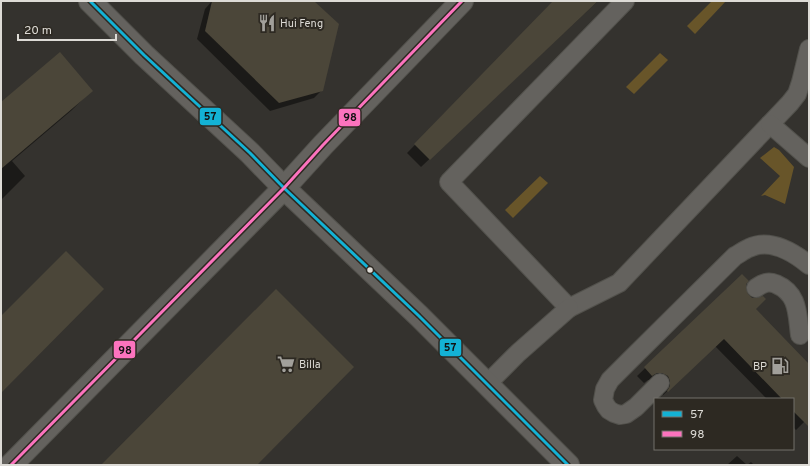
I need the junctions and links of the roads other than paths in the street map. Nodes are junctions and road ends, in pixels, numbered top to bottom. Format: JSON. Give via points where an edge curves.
{"nodes":[{"id":1,"x":90,"y":1,"type":"edge"},
{"id":2,"x":462,"y":1,"type":"edge"},
{"id":3,"x":625,"y":1,"type":"edge"},
{"id":4,"x":809,"y":49,"type":"edge"},
{"id":5,"x":770,"y":124,"type":"junction"},
{"id":6,"x":809,"y":158,"type":"edge"},
{"id":7,"x":284,"y":188,"type":"junction"},
{"id":8,"x":809,"y":265,"type":"edge"},
{"id":9,"x":756,"y":288,"type":"dead end"},
{"id":10,"x":569,"y":308,"type":"junction"},
{"id":11,"x":800,"y":335,"type":"dead end"},
{"id":12,"x":660,"y":383,"type":"dead end"},
{"id":13,"x":487,"y":384,"type":"junction"},
{"id":14,"x":11,"y":465,"type":"edge"},
{"id":15,"x":568,"y":465,"type":"edge"}],
"edges":[{"from":1,"to":7,"type":"street","via":[[144,56],[250,153]]},
{"from":2,"to":7,"type":"street"},
{"from":3,"to":10,"type":"lane","via":[[449,182]]},
{"from":4,"to":5,"type":"lane","via":[[797,94]]},
{"from":5,"to":6,"type":"lane"},
{"from":5,"to":10,"type":"lane","via":[[619,283]]},
{"from":7,"to":13,"type":"street"},
{"from":7,"to":14,"type":"street"},
{"from":8,"to":12,"type":"lane","via":[[782,248],[764,244],[749,248],[735,256],[610,380],[603,400],[609,410],[620,415],[626,414]]},
{"from":9,"to":11,"type":"lane","via":[[761,284],[774,283],[791,294],[796,304]]},
{"from":10,"to":13,"type":"lane"},
{"from":13,"to":15,"type":"street"}]}
